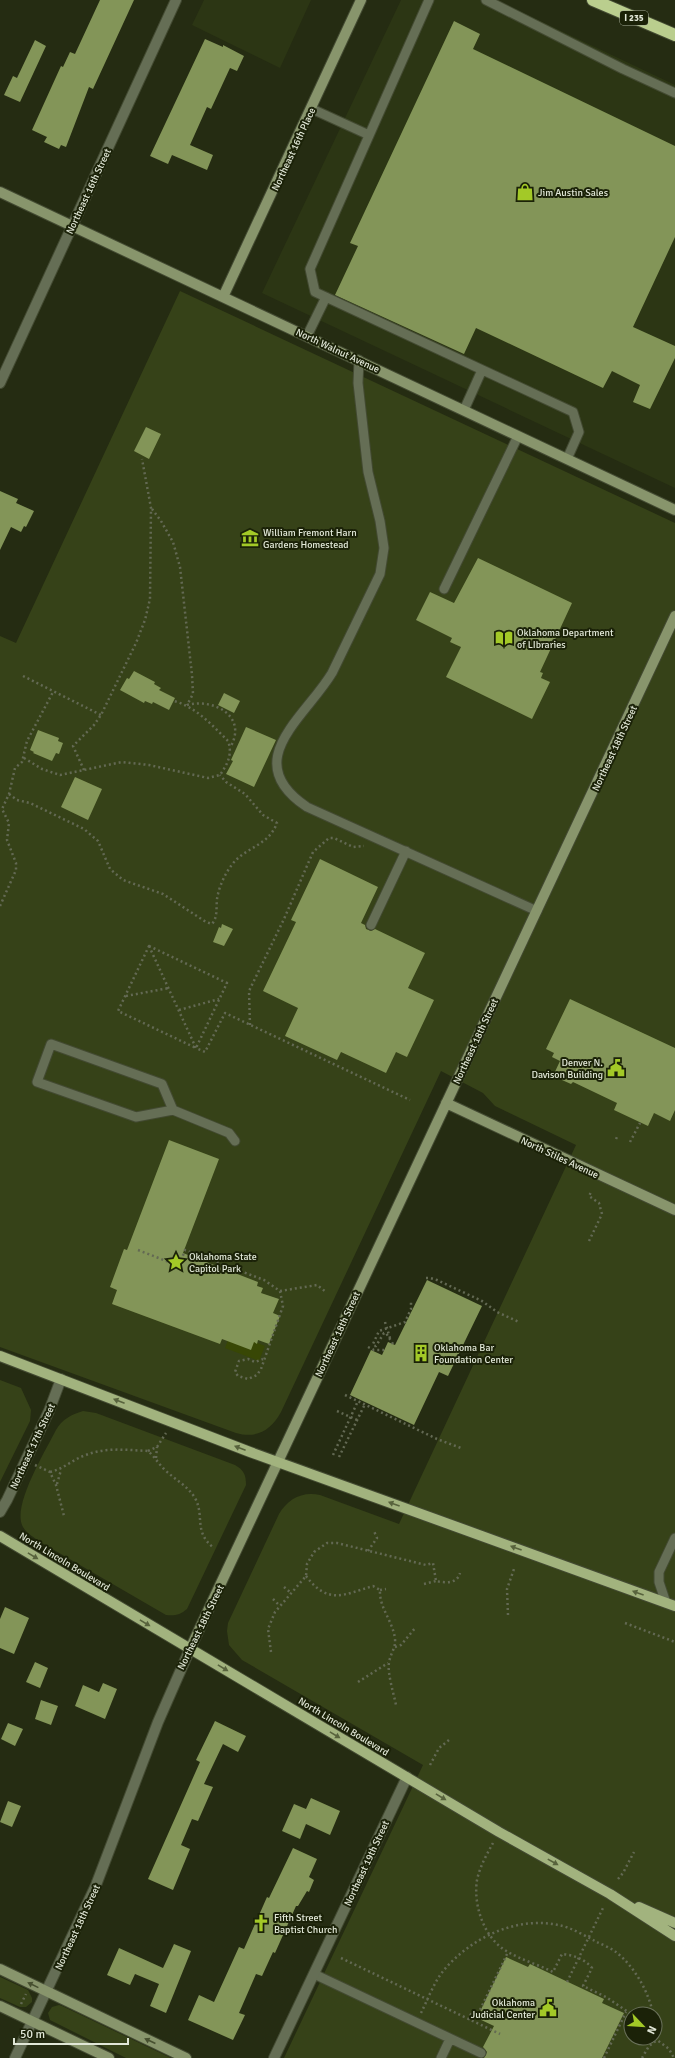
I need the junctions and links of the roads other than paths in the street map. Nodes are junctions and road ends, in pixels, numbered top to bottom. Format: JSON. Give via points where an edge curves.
{"nodes":[{"id":1,"x":176,"y":0,"type":"edge"},
{"id":2,"x":361,"y":0,"type":"edge"},
{"id":3,"x":429,"y":0,"type":"edge"},
{"id":4,"x":486,"y":0,"type":"edge"},
{"id":5,"x":593,"y":0,"type":"edge"},
{"id":6,"x":675,"y":35,"type":"edge"},
{"id":7,"x":675,"y":93,"type":"edge"},
{"id":8,"x":312,"y":109,"type":"junction"},
{"id":9,"x":369,"y":135,"type":"junction"},
{"id":10,"x":0,"y":192,"type":"edge"},
{"id":11,"x":72,"y":226,"type":"junction"},
{"id":12,"x":223,"y":296,"type":"junction"},
{"id":13,"x":326,"y":297,"type":"junction"},
{"id":14,"x":307,"y":336,"type":"junction"},
{"id":15,"x":359,"y":360,"type":"junction"},
{"id":16,"x":482,"y":370,"type":"junction"},
{"id":17,"x":0,"y":383,"type":"edge"},
{"id":18,"x":464,"y":410,"type":"junction"},
{"id":19,"x":518,"y":436,"type":"junction"},
{"id":20,"x":567,"y":459,"type":"junction"},
{"id":21,"x":675,"y":510,"type":"edge"},
{"id":22,"x":444,"y":589,"type":"dead end"},
{"id":23,"x":675,"y":616,"type":"edge"},
{"id":24,"x":406,"y":851,"type":"junction"},
{"id":25,"x":537,"y":911,"type":"junction"},
{"id":26,"x":372,"y":925,"type":"dead end"},
{"id":27,"x":446,"y":1103,"type":"junction"},
{"id":28,"x":173,"y":1110,"type":"junction"},
{"id":29,"x":235,"y":1141,"type":"dead end"},
{"id":30,"x":675,"y":1210,"type":"edge"},
{"id":31,"x":0,"y":1356,"type":"edge"},
{"id":32,"x":61,"y":1379,"type":"junction"},
{"id":33,"x":277,"y":1462,"type":"junction"},
{"id":34,"x":0,"y":1512,"type":"edge"},
{"id":35,"x":0,"y":1536,"type":"edge"},
{"id":36,"x":675,"y":1538,"type":"edge"},
{"id":37,"x":670,"y":1604,"type":"edge"},
{"id":38,"x":190,"y":1649,"type":"junction"},
{"id":39,"x":407,"y":1777,"type":"junction"},
{"id":40,"x":610,"y":1894,"type":"junction"},
{"id":41,"x":675,"y":1923,"type":"edge"},
{"id":42,"x":675,"y":1936,"type":"edge"},
{"id":43,"x":0,"y":1969,"type":"edge"},
{"id":44,"x":314,"y":1974,"type":"junction"},
{"id":45,"x":47,"y":1992,"type":"junction"},
{"id":46,"x":0,"y":2006,"type":"edge"},
{"id":47,"x":33,"y":2021,"type":"junction"},
{"id":48,"x":450,"y":2039,"type":"junction"},
{"id":49,"x":480,"y":2053,"type":"dead end"},
{"id":50,"x":15,"y":2058,"type":"edge"},
{"id":51,"x":109,"y":2058,"type":"edge"},
{"id":52,"x":186,"y":2058,"type":"edge"},
{"id":53,"x":274,"y":2058,"type":"edge"},
{"id":54,"x":441,"y":2058,"type":"edge"}],
"edges":[{"from":1,"to":11,"type":"street","name":"Northeast 16th Street"},
{"from":2,"to":8,"type":"street","name":"Northeast 16th Place"},
{"from":3,"to":9,"type":"lane"},
{"from":4,"to":7,"type":"lane"},
{"from":5,"to":6,"type":"highway","number":"I 235"},
{"from":8,"to":9,"type":"lane"},
{"from":8,"to":12,"type":"street","name":"Northeast 16th Place"},
{"from":9,"to":13,"type":"lane","via":[[310,268],[315,292]]},
{"from":10,"to":11,"type":"street","name":"North Walnut Avenue"},
{"from":11,"to":12,"type":"street","name":"North Walnut Avenue"},
{"from":11,"to":17,"type":"street","name":"Northeast 16th Street"},
{"from":12,"to":14,"type":"street","name":"North Walnut Avenue"},
{"from":13,"to":14,"type":"lane"},
{"from":13,"to":16,"type":"lane"},
{"from":14,"to":15,"type":"street","name":"North Walnut Avenue"},
{"from":15,"to":18,"type":"street","name":"North Walnut Avenue"},
{"from":15,"to":24,"type":"lane","via":[[358,383],[367,464],[383,536],[383,561],[375,586],[339,659],[326,682],[302,710],[282,743],[276,762],[277,773],[282,783],[300,802]]},
{"from":16,"to":18,"type":"lane"},
{"from":16,"to":20,"type":"lane","via":[[573,412],[579,432]]},
{"from":18,"to":19,"type":"street","name":"North Walnut Avenue"},
{"from":19,"to":20,"type":"street","name":"North Walnut Avenue"},
{"from":19,"to":22,"type":"lane"},
{"from":20,"to":21,"type":"street","name":"North Walnut Avenue"},
{"from":23,"to":25,"type":"street","name":"Northeast 18th Street"},
{"from":24,"to":25,"type":"lane"},
{"from":24,"to":26,"type":"lane"},
{"from":25,"to":27,"type":"street","name":"Northeast 18th Street"},
{"from":27,"to":30,"type":"street","name":"North Stiles Avenue"},
{"from":27,"to":33,"type":"street","name":"Northeast 18th Street"},
{"from":28,"to":28,"type":"lane","via":[[162,1084],[51,1044],[37,1082],[136,1117]]},
{"from":28,"to":29,"type":"lane","via":[[229,1133]]},
{"from":31,"to":32,"type":"main road"},
{"from":33,"to":32,"type":"main road","one_way":true},
{"from":32,"to":34,"type":"street","name":"Northeast 17th Street","via":[[49,1411]]},
{"from":37,"to":33,"type":"main road","one_way":true},
{"from":33,"to":38,"type":"street","name":"Northeast 18th Street"},
{"from":35,"to":38,"type":"main road","name":"North Lincoln Boulevard","one_way":true},
{"from":36,"to":37,"type":"lane","via":[[659,1572],[659,1582]]},
{"from":38,"to":39,"type":"main road","name":"North Lincoln Boulevard","one_way":true},
{"from":38,"to":45,"type":"street","name":"Northeast 18th Street","via":[[158,1722],[96,1885]]},
{"from":39,"to":40,"type":"main road","name":"North Lincoln Boulevard","one_way":true},
{"from":39,"to":44,"type":"street","name":"Northeast 19th Street"},
{"from":40,"to":41,"type":"main road"},
{"from":40,"to":42,"type":"main road","name":"North Lincoln Boulevard"},
{"from":45,"to":43,"type":"street","one_way":true},
{"from":44,"to":48,"type":"lane"},
{"from":44,"to":53,"type":"street","name":"Northeast 19th Street"},
{"from":45,"to":47,"type":"street","name":"Northeast 18th Street"},
{"from":52,"to":45,"type":"street","one_way":true},
{"from":46,"to":47,"type":"street"},
{"from":47,"to":50,"type":"street","name":"Northeast 18th Street"},
{"from":47,"to":51,"type":"street"},
{"from":48,"to":49,"type":"lane"},
{"from":48,"to":54,"type":"lane"}]}
